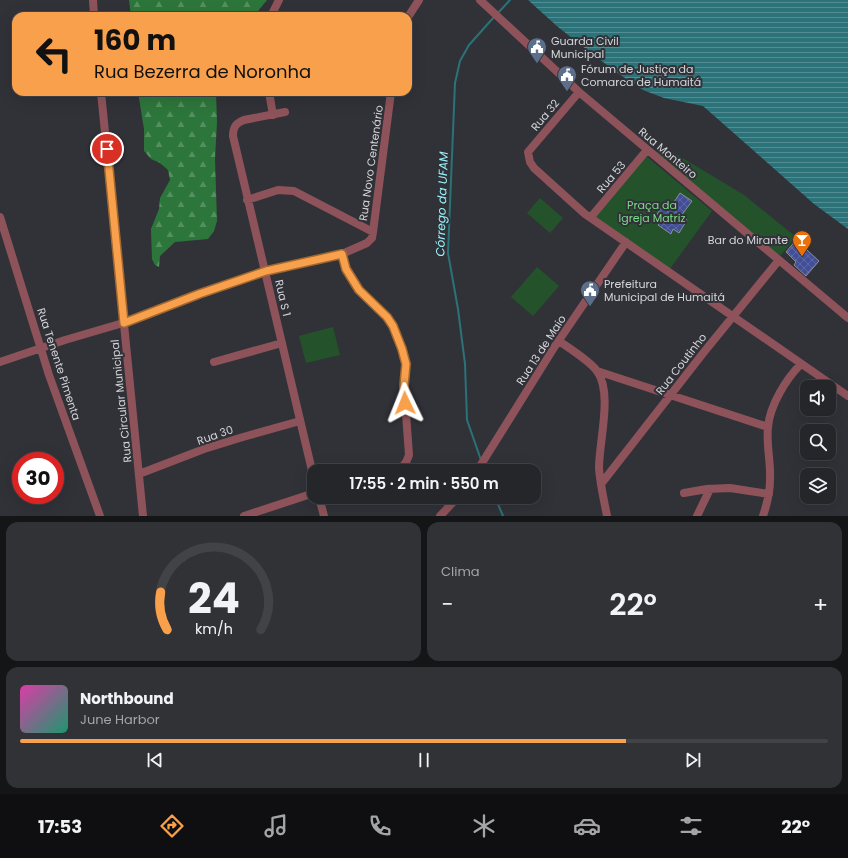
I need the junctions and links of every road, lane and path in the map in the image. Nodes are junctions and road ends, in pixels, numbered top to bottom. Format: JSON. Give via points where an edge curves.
{"nodes":[{"id":1,"x":93,"y":0,"type":"edge"},
{"id":2,"x":279,"y":0,"type":"edge"},
{"id":3,"x":419,"y":0,"type":"edge"},
{"id":4,"x":480,"y":0,"type":"edge"},
{"id":5,"x":94,"y":12,"type":"edge"},
{"id":6,"x":273,"y":12,"type":"edge"},
{"id":7,"x":411,"y":12,"type":"edge"},
{"id":8,"x":579,"y":92,"type":"junction"},
{"id":9,"x":102,"y":96,"type":"edge"},
{"id":10,"x":270,"y":96,"type":"edge"},
{"id":11,"x":391,"y":96,"type":"edge"},
{"id":12,"x":285,"y":112,"type":"dead end"},
{"id":13,"x":273,"y":115,"type":"junction"},
{"id":14,"x":647,"y":150,"type":"junction"},
{"id":15,"x":247,"y":200,"type":"junction"},
{"id":16,"x":0,"y":217,"type":"edge"},
{"id":17,"x":591,"y":217,"type":"junction"},
{"id":18,"x":372,"y":235,"type":"junction"},
{"id":19,"x":626,"y":242,"type":"junction"},
{"id":20,"x":342,"y":254,"type":"junction"},
{"id":21,"x":779,"y":260,"type":"junction"},
{"id":22,"x":266,"y":271,"type":"junction"},
{"id":23,"x":733,"y":317,"type":"junction"},
{"id":24,"x":848,"y":318,"type":"edge"},
{"id":25,"x":124,"y":323,"type":"junction"},
{"id":26,"x":559,"y":341,"type":"junction"},
{"id":27,"x":282,"y":343,"type":"junction"},
{"id":28,"x":41,"y":348,"type":"junction"},
{"id":29,"x":0,"y":362,"type":"edge"},
{"id":30,"x":214,"y":362,"type":"dead end"},
{"id":31,"x":801,"y":364,"type":"junction"},
{"id":32,"x":597,"y":371,"type":"junction"},
{"id":33,"x":671,"y":394,"type":"junction"},
{"id":34,"x":848,"y":396,"type":"edge"},
{"id":35,"x":300,"y":421,"type":"junction"},
{"id":36,"x":768,"y":427,"type":"junction"},
{"id":37,"x":310,"y":464,"type":"edge"},
{"id":38,"x":405,"y":464,"type":"edge"},
{"id":39,"x":481,"y":464,"type":"edge"},
{"id":40,"x":139,"y":474,"type":"junction"},
{"id":41,"x":601,"y":484,"type":"junction"},
{"id":42,"x":710,"y":489,"type":"junction"},
{"id":43,"x":684,"y":493,"type":"dead end"},
{"id":44,"x":769,"y":494,"type":"junction"},
{"id":45,"x":307,"y":495,"type":"edge"},
{"id":46,"x":321,"y":504,"type":"edge"},
{"id":47,"x":451,"y":504,"type":"edge"},
{"id":48,"x":100,"y":516,"type":"edge"},
{"id":49,"x":143,"y":516,"type":"edge"},
{"id":50,"x":244,"y":516,"type":"edge"},
{"id":51,"x":324,"y":516,"type":"edge"},
{"id":52,"x":440,"y":516,"type":"edge"},
{"id":53,"x":607,"y":516,"type":"edge"},
{"id":54,"x":696,"y":516,"type":"edge"},
{"id":55,"x":763,"y":516,"type":"edge"}],
"edges":[{"from":1,"to":5,"type":"street"},
{"from":2,"to":6,"type":"street"},
{"from":3,"to":7,"type":"street"},
{"from":4,"to":8,"type":"street","name":"Rua Monteiro"},
{"from":8,"to":14,"type":"street","name":"Rua Monteiro"},
{"from":8,"to":17,"type":"street","name":"Rua 32","via":[[528,152],[534,168]]},
{"from":9,"to":25,"type":"street","name":"Rua Circular Municipal"},
{"from":10,"to":13,"type":"street"},
{"from":11,"to":18,"type":"street","name":"Rua Novo Centenário"},
{"from":12,"to":13,"type":"street","name":"Rua S 1"},
{"from":13,"to":15,"type":"street","name":"Rua S 1","via":[[244,120],[233,130]]},
{"from":14,"to":17,"type":"street","name":"Rua 53"},
{"from":14,"to":21,"type":"street","name":"Rua Monteiro"},
{"from":15,"to":18,"type":"street","via":[[278,190],[294,191]]},
{"from":15,"to":22,"type":"street","name":"Rua S 1"},
{"from":16,"to":28,"type":"street","name":"Rua Tenente Pimenta"},
{"from":17,"to":19,"type":"street"},
{"from":18,"to":20,"type":"street","via":[[367,243]]},
{"from":19,"to":23,"type":"street"},
{"from":19,"to":26,"type":"street","name":"Rua 13 de Maio"},
{"from":20,"to":22,"type":"street"},
{"from":20,"to":38,"type":"street","via":[[352,279],[359,290],[387,317],[402,349],[406,364],[404,386],[409,447]]},
{"from":21,"to":23,"type":"street","name":"Rua Coutinho"},
{"from":21,"to":24,"type":"street","name":"Rua Monteiro"},
{"from":22,"to":25,"type":"street"},
{"from":22,"to":27,"type":"street","name":"Rua S 1"},
{"from":23,"to":31,"type":"street"},
{"from":23,"to":33,"type":"street","name":"Rua Coutinho"},
{"from":25,"to":28,"type":"street"},
{"from":25,"to":40,"type":"street","name":"Rua Circular Municipal"},
{"from":26,"to":32,"type":"street"},
{"from":26,"to":39,"type":"street","name":"Rua 13 de Maio"},
{"from":27,"to":30,"type":"street"},
{"from":27,"to":35,"type":"street","name":"Rua S 1"},
{"from":28,"to":29,"type":"street"},
{"from":28,"to":48,"type":"street","name":"Rua Tenente Pimenta"},
{"from":31,"to":34,"type":"street"},
{"from":31,"to":36,"type":"street","via":[[786,382]]},
{"from":32,"to":33,"type":"street"},
{"from":32,"to":41,"type":"street","via":[[603,382],[604,392],[599,451]]},
{"from":33,"to":36,"type":"street"},
{"from":33,"to":41,"type":"street","name":"Rua Coutinho"},
{"from":35,"to":37,"type":"street","name":"Rua S 1"},
{"from":35,"to":40,"type":"street","name":"Rua 30","via":[[230,441]]},
{"from":36,"to":44,"type":"street"},
{"from":40,"to":49,"type":"street","name":"Rua Circular Municipal"},
{"from":41,"to":53,"type":"street"},
{"from":42,"to":43,"type":"street"},
{"from":42,"to":44,"type":"street","via":[[730,488]]},
{"from":42,"to":54,"type":"street"},
{"from":44,"to":55,"type":"street"},
{"from":45,"to":50,"type":"street"},
{"from":46,"to":51,"type":"street"},
{"from":47,"to":52,"type":"street"}]}
